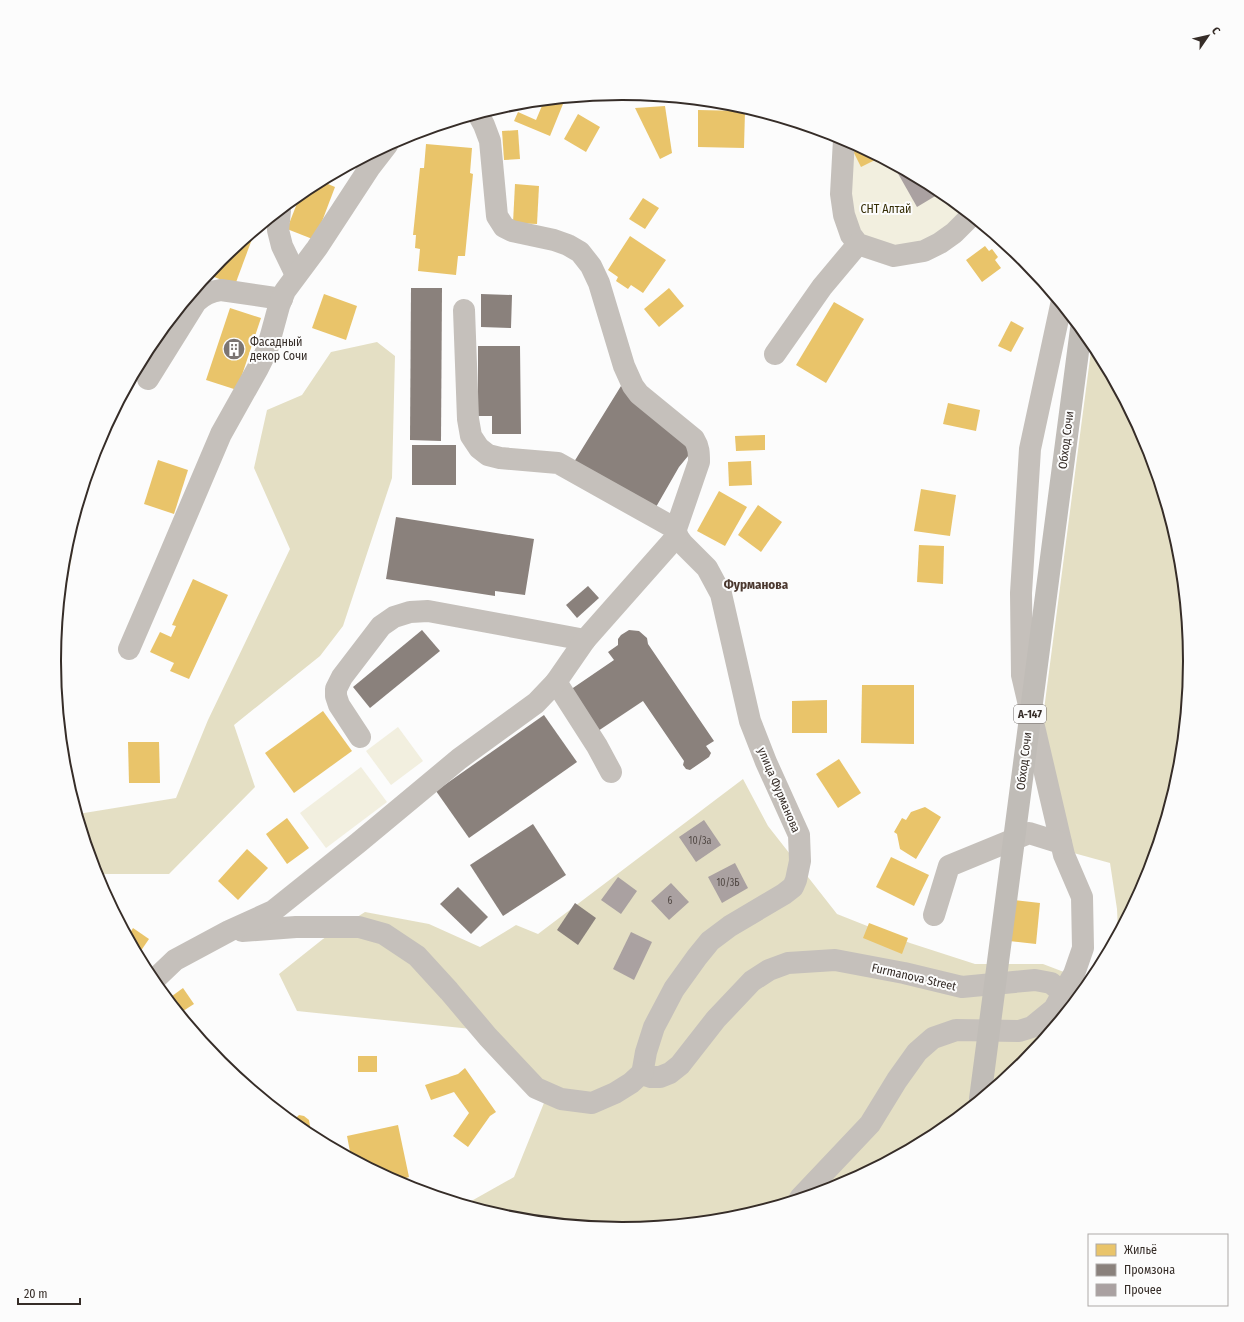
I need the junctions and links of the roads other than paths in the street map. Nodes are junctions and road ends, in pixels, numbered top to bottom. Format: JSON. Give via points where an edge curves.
{"nodes":[{"id":1,"x":480,"y":118,"type":"edge"},
{"id":2,"x":844,"y":146,"type":"edge"},
{"id":3,"x":379,"y":156,"type":"edge"},
{"id":4,"x":279,"y":216,"type":"edge"},
{"id":5,"x":968,"y":219,"type":"edge"},
{"id":6,"x":858,"y":244,"type":"junction"},
{"id":7,"x":296,"y":275,"type":"junction"},
{"id":8,"x":282,"y":299,"type":"junction"},
{"id":9,"x":464,"y":310,"type":"dead end"},
{"id":10,"x":1060,"y":310,"type":"edge"},
{"id":11,"x":1080,"y":337,"type":"edge"},
{"id":12,"x":775,"y":354,"type":"dead end"},
{"id":13,"x":148,"y":379,"type":"dead end"},
{"id":14,"x":676,"y":532,"type":"junction"},
{"id":15,"x":585,"y":640,"type":"junction"},
{"id":16,"x":129,"y":649,"type":"dead end"},
{"id":17,"x":556,"y":682,"type":"junction"},
{"id":18,"x":360,"y":737,"type":"dead end"},
{"id":19,"x":610,"y":772,"type":"dead end"},
{"id":20,"x":1061,"y":843,"type":"junction"},
{"id":21,"x":934,"y":915,"type":"dead end"},
{"id":22,"x":229,"y":931,"type":"junction"},
{"id":23,"x":158,"y":976,"type":"edge"},
{"id":24,"x":1064,"y":991,"type":"junction"},
{"id":25,"x":643,"y":1072,"type":"junction"},
{"id":26,"x":981,"y":1092,"type":"edge"},
{"id":27,"x":808,"y":1190,"type":"edge"}],
"edges":[{"from":1,"to":14,"type":"street","via":[[490,141],[497,216],[500,222],[512,231],[554,240],[580,252],[591,266],[599,283],[624,366],[633,386],[694,438],[698,446],[698,462]]},
{"from":2,"to":6,"type":"street","via":[[841,194],[844,215],[851,235]]},
{"from":3,"to":7,"type":"street"},
{"from":4,"to":7,"type":"street","via":[[278,230],[282,246]]},
{"from":5,"to":6,"type":"street","via":[[954,233],[924,251],[894,256]]},
{"from":6,"to":12,"type":"street","via":[[822,287]]},
{"from":7,"to":8,"type":"street"},
{"from":8,"to":13,"type":"street","via":[[221,290],[201,296]]},
{"from":8,"to":16,"type":"street","via":[[267,350],[221,434]]},
{"from":9,"to":14,"type":"street","via":[[468,419],[471,436],[479,448],[488,455],[500,458],[558,463]]},
{"from":10,"to":20,"type":"street","via":[[1030,449],[1021,600],[1022,675]]},
{"from":11,"to":26,"type":"highway","name":"Обход Сочи","number":"А-147","bridge":true},
{"from":14,"to":15,"type":"street"},
{"from":14,"to":25,"type":"street","name":"улица Фурманова","via":[[682,543],[707,568],[720,594],[750,721],[799,836],[800,861],[793,886],[730,926],[710,941],[696,957],[674,989],[654,1027]]},
{"from":15,"to":17,"type":"street"},
{"from":15,"to":18,"type":"street","via":[[428,611],[410,612],[394,617],[381,626],[342,677],[336,689],[339,705]]},
{"from":17,"to":19,"type":"street","via":[[597,746]]},
{"from":17,"to":22,"type":"street","via":[[536,703],[459,759],[273,911]]},
{"from":20,"to":21,"type":"street","via":[[1029,833],[949,866]]},
{"from":20,"to":24,"type":"street","via":[[1082,897],[1083,948],[1074,974]]},
{"from":22,"to":23,"type":"street","via":[[175,960]]},
{"from":22,"to":25,"type":"street","via":[[359,927],[384,934],[416,956],[536,1088],[561,1099],[592,1103],[615,1093]]},
{"from":24,"to":25,"type":"street","name":"Furmanova Street","via":[[1035,980],[962,987],[835,960],[788,963],[769,970],[752,981],[716,1019],[680,1065],[670,1073],[651,1077]]},
{"from":24,"to":27,"type":"street","via":[[1054,1009],[1032,1027],[1019,1031],[956,1030],[933,1038],[917,1052],[870,1124]]}]}
